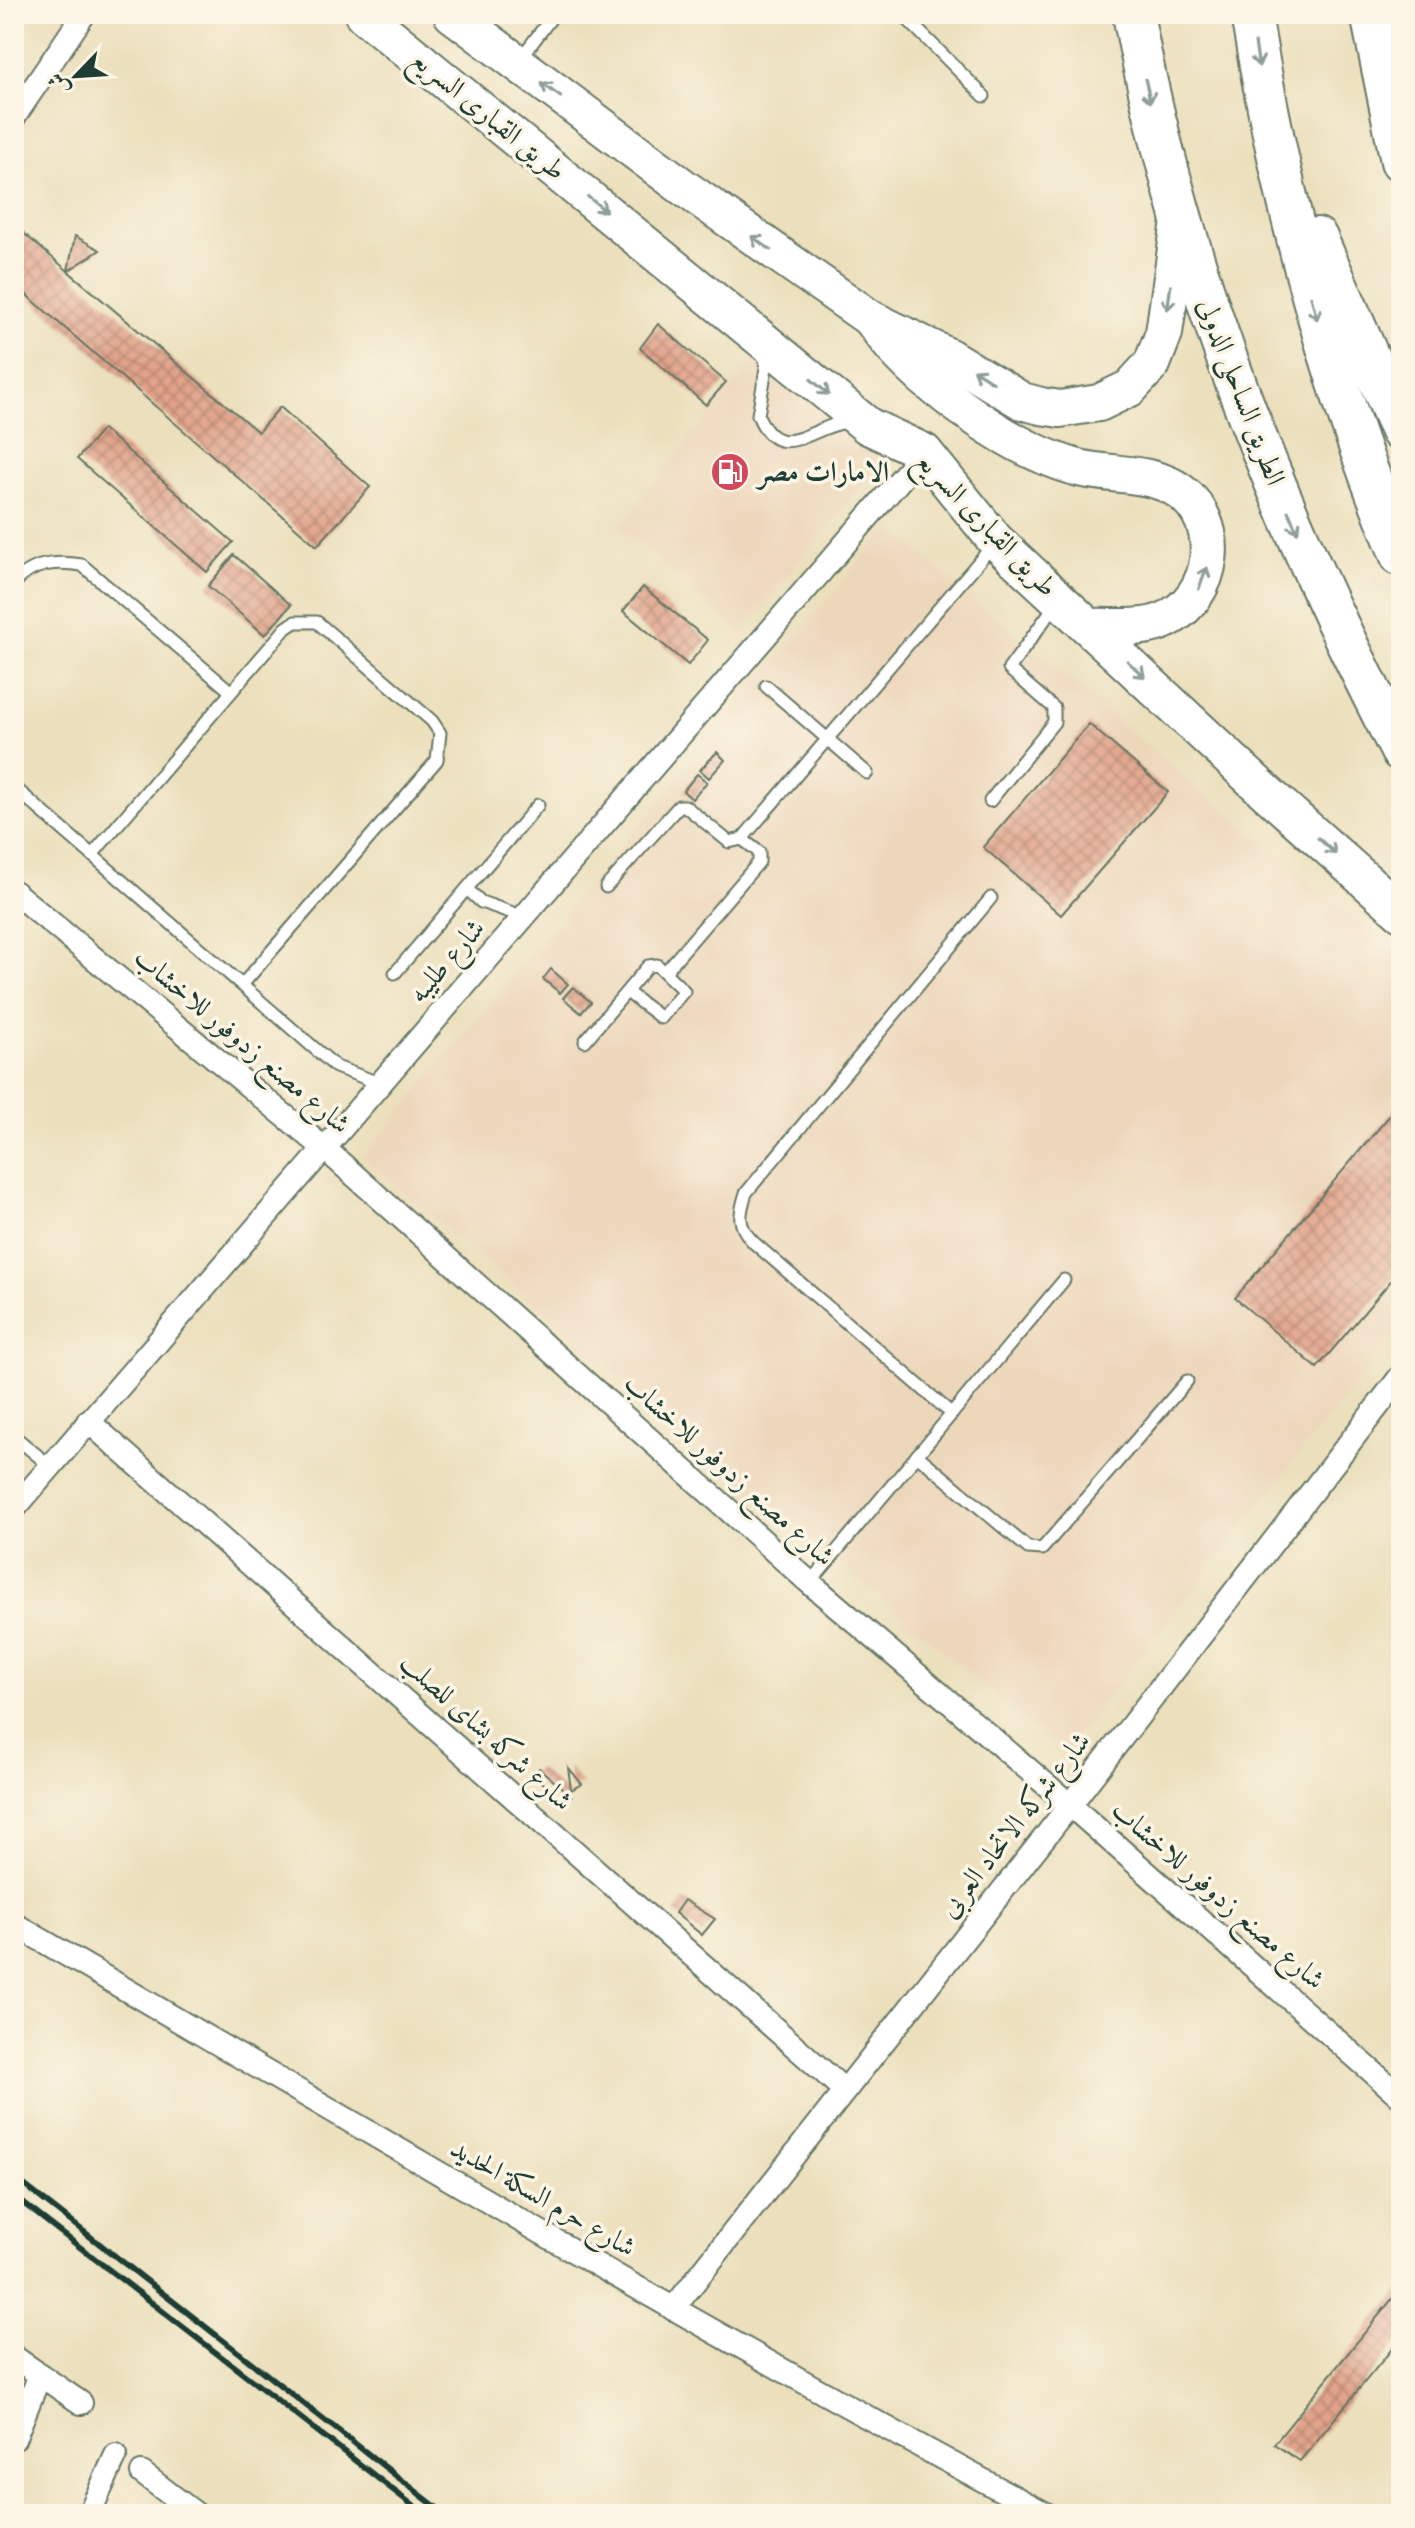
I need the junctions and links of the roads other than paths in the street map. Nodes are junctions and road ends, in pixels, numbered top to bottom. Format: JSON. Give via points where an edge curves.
{"nodes":[{"id":1,"x":84,"y":14,"type":"edge"},
{"id":2,"x":363,"y":14,"type":"edge"},
{"id":3,"x":554,"y":14,"type":"edge"},
{"id":4,"x":902,"y":14,"type":"edge"},
{"id":5,"x":1133,"y":14,"type":"edge"},
{"id":6,"x":1251,"y":14,"type":"edge"},
{"id":7,"x":1371,"y":14,"type":"edge"},
{"id":8,"x":458,"y":16,"type":"edge"},
{"id":9,"x":517,"y":64,"type":"junction"},
{"id":10,"x":984,"y":96,"type":"dead end"},
{"id":11,"x":1264,"y":96,"type":"junction"},
{"id":12,"x":14,"y":117,"type":"edge"},
{"id":13,"x":1401,"y":161,"type":"edge"},
{"id":14,"x":1180,"y":221,"type":"junction"},
{"id":15,"x":871,"y":319,"type":"junction"},
{"id":16,"x":756,"y":334,"type":"junction"},
{"id":17,"x":868,"y":426,"type":"junction"},
{"id":18,"x":1401,"y":431,"type":"edge"},
{"id":19,"x":924,"y":452,"type":"junction"},
{"id":20,"x":996,"y":541,"type":"junction"},
{"id":21,"x":1401,"y":556,"type":"edge"},
{"id":22,"x":14,"y":584,"type":"edge"},
{"id":23,"x":1058,"y":600,"type":"junction"},
{"id":24,"x":1091,"y":627,"type":"junction"},
{"id":25,"x":766,"y":686,"type":"dead end"},
{"id":26,"x":229,"y":690,"type":"junction"},
{"id":27,"x":827,"y":739,"type":"junction"},
{"id":28,"x":1401,"y":751,"type":"edge"},
{"id":29,"x":867,"y":773,"type":"dead end"},
{"id":30,"x":14,"y":787,"type":"edge"},
{"id":31,"x":990,"y":801,"type":"dead end"},
{"id":32,"x":538,"y":805,"type":"dead end"},
{"id":33,"x":742,"y":839,"type":"junction"},
{"id":34,"x":92,"y":855,"type":"junction"},
{"id":35,"x":606,"y":887,"type":"dead end"},
{"id":36,"x":467,"y":889,"type":"junction"},
{"id":37,"x":14,"y":892,"type":"edge"},
{"id":38,"x":991,"y":898,"type":"dead end"},
{"id":39,"x":1401,"y":912,"type":"edge"},
{"id":40,"x":524,"y":917,"type":"junction"},
{"id":41,"x":665,"y":972,"type":"junction"},
{"id":42,"x":395,"y":973,"type":"dead end"},
{"id":43,"x":242,"y":985,"type":"junction"},
{"id":44,"x":627,"y":992,"type":"junction"},
{"id":45,"x":585,"y":1041,"type":"dead end"},
{"id":46,"x":381,"y":1084,"type":"junction"},
{"id":47,"x":325,"y":1149,"type":"junction"},
{"id":48,"x":1064,"y":1280,"type":"dead end"},
{"id":49,"x":1401,"y":1376,"type":"edge"},
{"id":50,"x":1187,"y":1381,"type":"dead end"},
{"id":51,"x":952,"y":1414,"type":"junction"},
{"id":52,"x":88,"y":1421,"type":"junction"},
{"id":53,"x":14,"y":1436,"type":"edge"},
{"id":54,"x":917,"y":1455,"type":"junction"},
{"id":55,"x":50,"y":1466,"type":"junction"},
{"id":56,"x":14,"y":1509,"type":"edge"},
{"id":57,"x":810,"y":1583,"type":"junction"},
{"id":58,"x":1070,"y":1805,"type":"junction"},
{"id":59,"x":14,"y":1924,"type":"edge"},
{"id":60,"x":843,"y":2089,"type":"junction"},
{"id":61,"x":1401,"y":2097,"type":"edge"},
{"id":62,"x":673,"y":2309,"type":"junction"},
{"id":63,"x":14,"y":2357,"type":"edge"},
{"id":64,"x":40,"y":2375,"type":"junction"},
{"id":65,"x":81,"y":2403,"type":"dead end"},
{"id":66,"x":14,"y":2439,"type":"edge"},
{"id":67,"x":116,"y":2455,"type":"dead end"},
{"id":68,"x":142,"y":2473,"type":"dead end"},
{"id":69,"x":89,"y":2514,"type":"edge"},
{"id":70,"x":196,"y":2514,"type":"edge"},
{"id":71,"x":1046,"y":2514,"type":"edge"}],
"edges":[{"from":1,"to":12,"type":"street"},
{"from":2,"to":16,"type":"highway","name":"طريق القبارى السريع","one_way":true},
{"from":3,"to":9,"type":"lane"},
{"from":4,"to":10,"type":"lane"},
{"from":5,"to":14,"type":"highway","name":"الطريق الساحلى الدولى","one_way":true},
{"from":6,"to":11,"type":"highway","one_way":true},
{"from":7,"to":13,"type":"highway"},
{"from":8,"to":9,"type":"highway","name":"طريق القبارى السريع"},
{"from":15,"to":9,"type":"highway","name":"طريق القبارى السريع","one_way":true},
{"from":11,"to":18,"type":"highway","via":[[1318,240]]},
{"from":11,"to":21,"type":"highway","one_way":true,"via":[[1315,312],[1348,419]]},
{"from":14,"to":15,"type":"highway","name":"طريق القبارى السريع","one_way":true,"via":[[1159,349],[1136,383],[1099,403],[1060,409],[1022,401]]},
{"from":14,"to":28,"type":"highway","name":"الطريق الساحلى الدولى","one_way":true,"via":[[1258,446]]},
{"from":24,"to":15,"type":"highway","one_way":true,"via":[[1161,622],[1198,593],[1208,572],[1210,548],[1194,504],[1154,479],[1091,471],[1033,450],[920,377]]},
{"from":16,"to":17,"type":"highway","name":"طريق القبارى السريع","one_way":true},
{"from":16,"to":17,"type":"lane","via":[[766,368],[758,415],[774,434],[790,442],[837,422]]},
{"from":17,"to":19,"type":"highway","name":"طريق القبارى السريع"},
{"from":19,"to":20,"type":"highway","name":"طريق القبارى السريع"},
{"from":19,"to":40,"type":"street","name":"شارع طليبه"},
{"from":20,"to":23,"type":"highway","name":"طريق القبارى السريع"},
{"from":20,"to":27,"type":"lane"},
{"from":22,"to":26,"type":"lane","via":[[38,566],[82,565]]},
{"from":23,"to":24,"type":"highway","name":"طريق القبارى السريع"},
{"from":23,"to":31,"type":"lane","via":[[1009,669],[1054,708],[1054,722]]},
{"from":24,"to":39,"type":"highway","name":"طريق القبارى السريع","one_way":true},
{"from":25,"to":27,"type":"lane"},
{"from":26,"to":34,"type":"lane"},
{"from":26,"to":43,"type":"lane","via":[[286,628],[295,622],[317,622],[432,721],[441,747],[437,760]]},
{"from":27,"to":29,"type":"lane"},
{"from":27,"to":33,"type":"lane"},
{"from":30,"to":34,"type":"lane"},
{"from":32,"to":36,"type":"lane"},
{"from":33,"to":35,"type":"lane","via":[[729,842],[679,806]]},
{"from":33,"to":41,"type":"lane","via":[[759,852],[759,862]]},
{"from":34,"to":43,"type":"lane"},
{"from":36,"to":40,"type":"lane","via":[[481,902]]},
{"from":36,"to":42,"type":"lane"},
{"from":37,"to":47,"type":"street","name":"شارع مصنع زدوفور للاخشاب"},
{"from":38,"to":51,"type":"lane","via":[[746,1193],[738,1215],[741,1229],[753,1242]]},
{"from":40,"to":46,"type":"street","name":"شارع طليبه"},
{"from":41,"to":44,"type":"lane","via":[[648,966]]},
{"from":41,"to":44,"type":"lane","via":[[684,991],[665,1016],[657,1018]]},
{"from":43,"to":46,"type":"lane","via":[[336,1067]]},
{"from":44,"to":45,"type":"lane"},
{"from":46,"to":47,"type":"street","name":"شارع طليبه"},
{"from":47,"to":52,"type":"street","name":"شارع طليبه"},
{"from":47,"to":57,"type":"street","name":"شارع مصنع زدوفور للاخشاب"},
{"from":48,"to":51,"type":"lane"},
{"from":49,"to":58,"type":"street","name":"شارع شركه الاتحاد العربى"},
{"from":50,"to":54,"type":"lane","via":[[1042,1549],[1028,1548]]},
{"from":51,"to":54,"type":"lane"},
{"from":52,"to":55,"type":"street","name":"شارع طليبه"},
{"from":52,"to":60,"type":"street","name":"شارع شركه بشاى للصلب"},
{"from":53,"to":55,"type":"lane"},
{"from":54,"to":57,"type":"lane"},
{"from":55,"to":56,"type":"street","name":"شارع طليبه"},
{"from":57,"to":58,"type":"street","name":"شارع مصنع زدوفور للاخشاب"},
{"from":58,"to":60,"type":"street","name":"شارع شركه الاتحاد العربى"},
{"from":58,"to":61,"type":"street","name":"شارع مصنع زدوفور للاخشاب"},
{"from":59,"to":62,"type":"street","name":"شارع حرم السكة الحديد"},
{"from":60,"to":62,"type":"street","name":"شارع شركه الاتحاد العربى"},
{"from":62,"to":71,"type":"street","name":"شارع حرم السكة الحديد"},
{"from":63,"to":64,"type":"street"},
{"from":64,"to":65,"type":"street"},
{"from":64,"to":66,"type":"street"},
{"from":67,"to":69,"type":"street"},
{"from":68,"to":70,"type":"street"}]}
